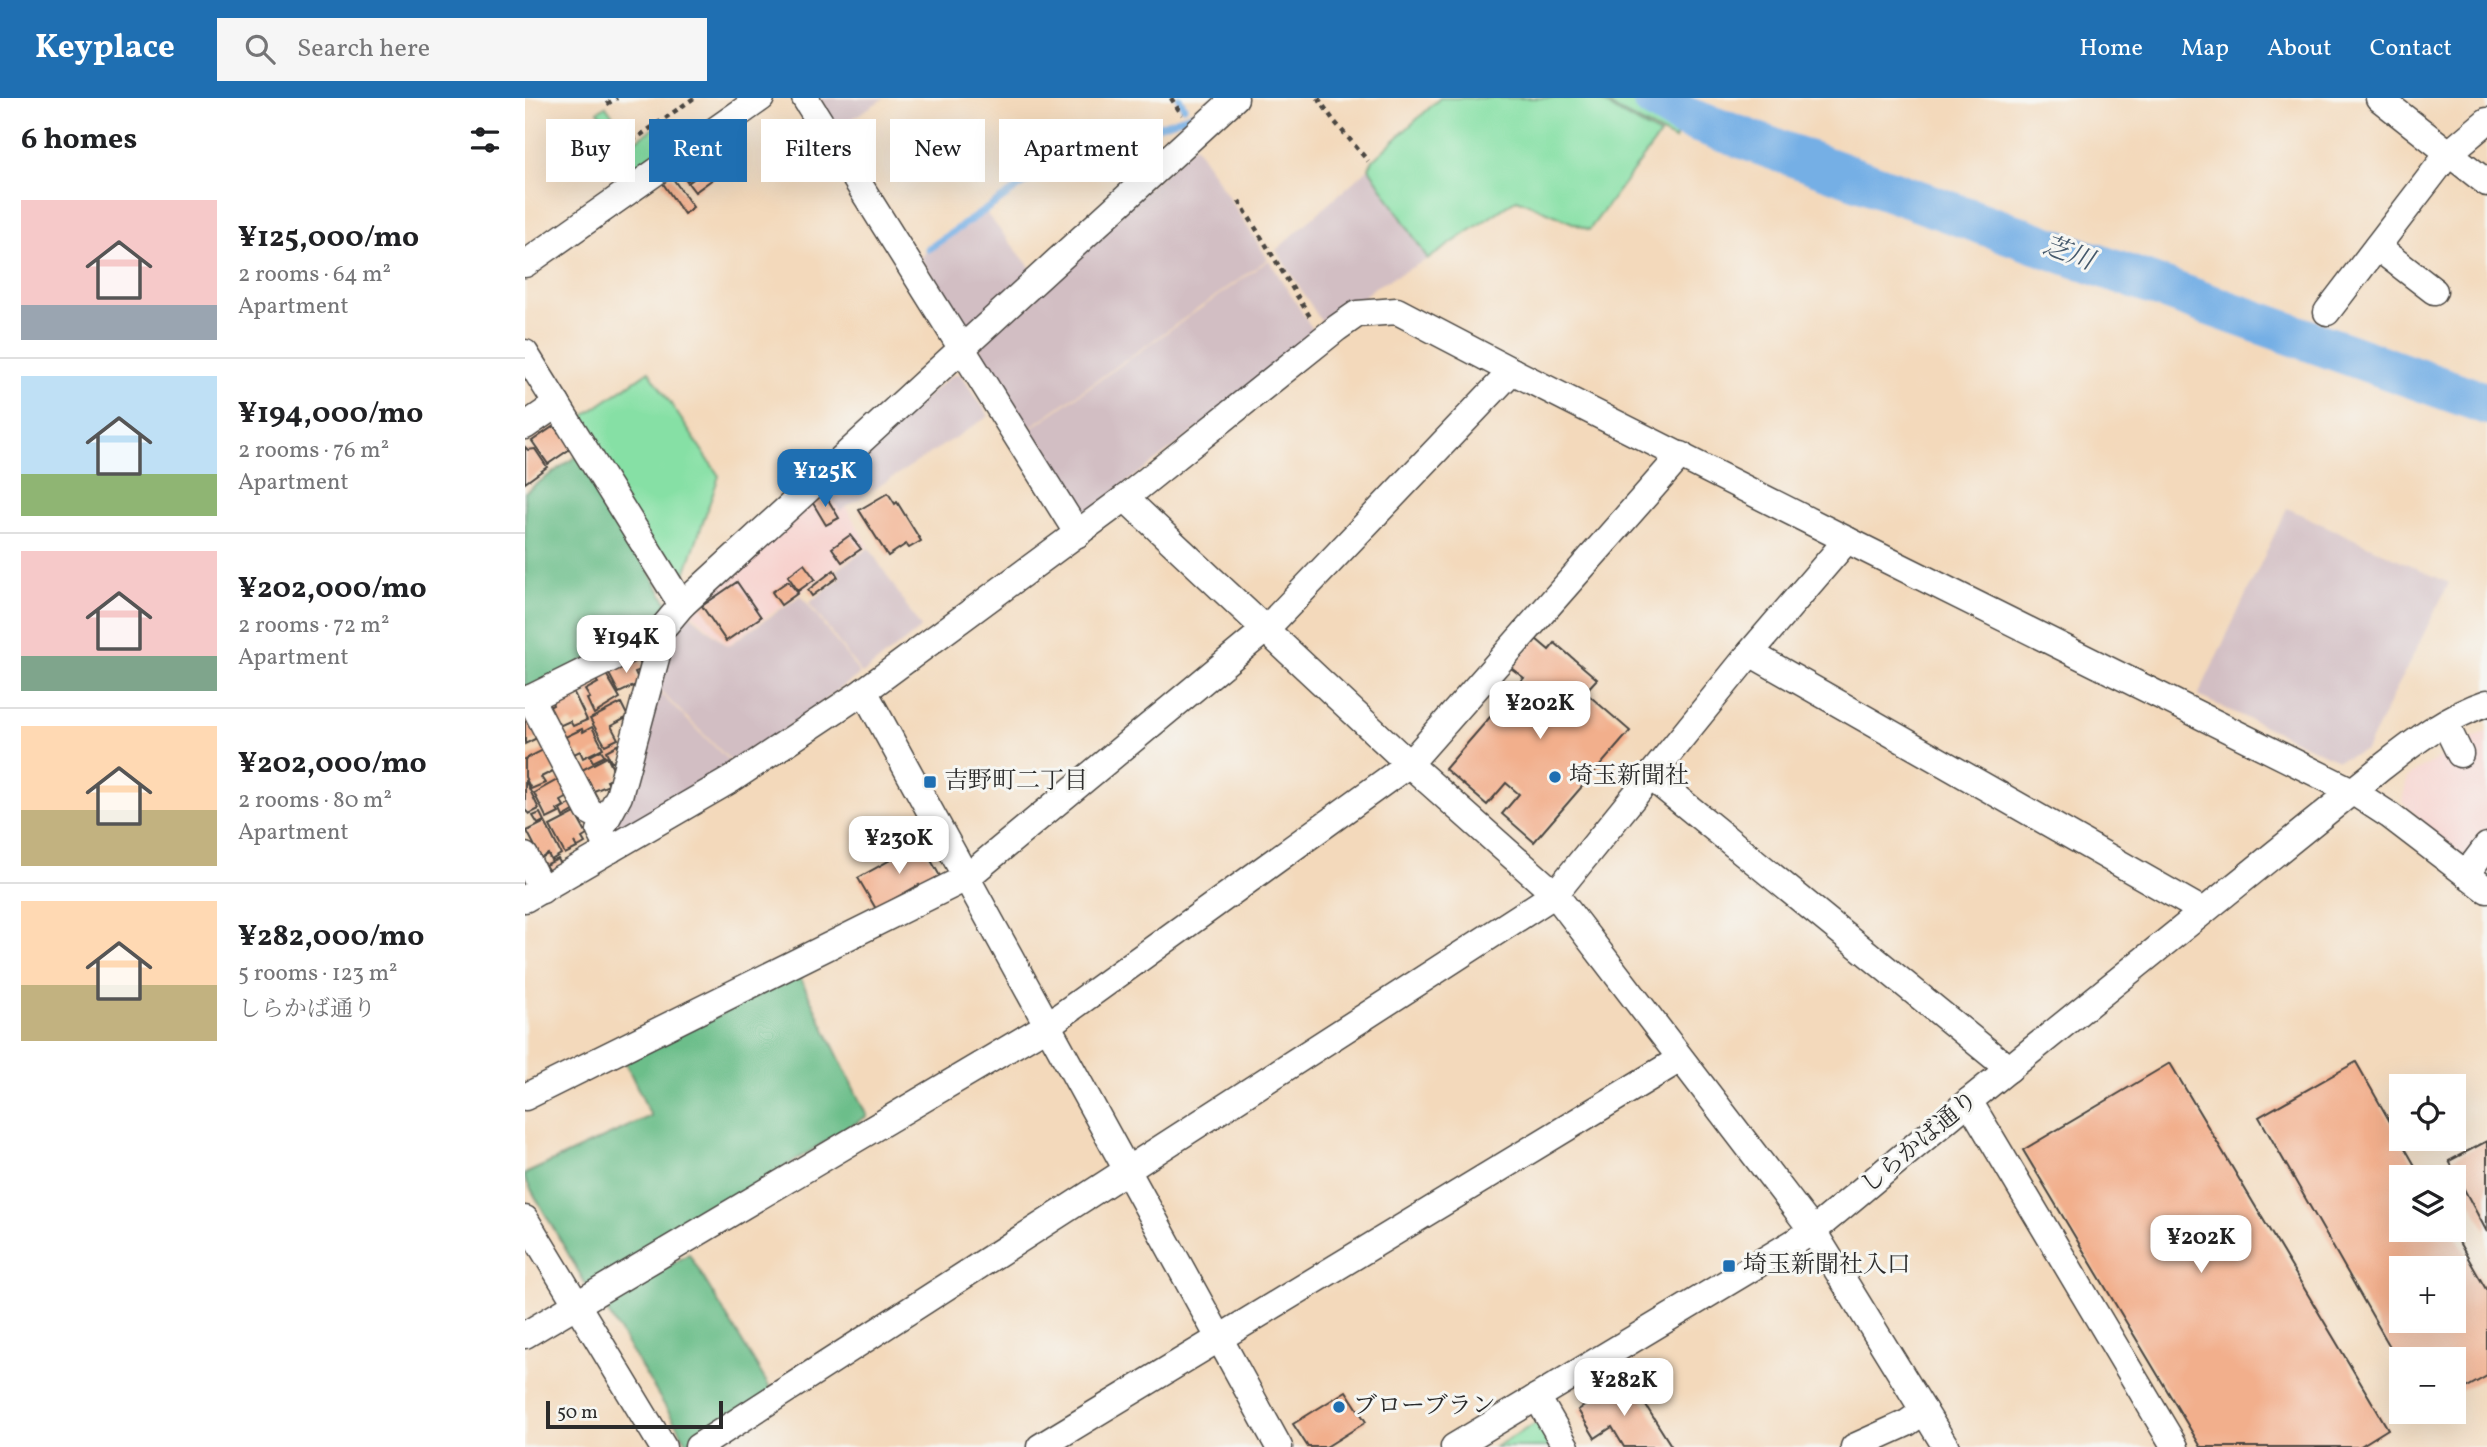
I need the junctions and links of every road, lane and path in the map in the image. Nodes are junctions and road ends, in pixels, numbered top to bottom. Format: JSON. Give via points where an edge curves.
{"nodes":[{"id":1,"x":617,"y":98,"type":"edge"},
{"id":2,"x":695,"y":98,"type":"edge"},
{"id":3,"x":761,"y":98,"type":"edge"},
{"id":4,"x":805,"y":98,"type":"edge"},
{"id":5,"x":1171,"y":98,"type":"edge"},
{"id":6,"x":1235,"y":98,"type":"edge"},
{"id":7,"x":1318,"y":98,"type":"edge"},
{"id":8,"x":2379,"y":98,"type":"edge"},
{"id":9,"x":607,"y":104,"type":"dead end"},
{"id":10,"x":1181,"y":114,"type":"dead end"},
{"id":11,"x":2487,"y":121,"type":"edge"},
{"id":12,"x":635,"y":139,"type":"edge"},
{"id":13,"x":2448,"y":154,"type":"junction"},
{"id":14,"x":1368,"y":161,"type":"dead end"},
{"id":15,"x":2487,"y":183,"type":"edge"},
{"id":16,"x":1239,"y":201,"type":"dead end"},
{"id":17,"x":2377,"y":247,"type":"junction"},
{"id":18,"x":525,"y":264,"type":"edge"},
{"id":19,"x":2434,"y":291,"type":"dead end"},
{"id":20,"x":2327,"y":312,"type":"dead end"},
{"id":21,"x":1323,"y":339,"type":"junction"},
{"id":22,"x":963,"y":348,"type":"junction"},
{"id":23,"x":525,"y":353,"type":"edge"},
{"id":24,"x":1512,"y":371,"type":"junction"},
{"id":25,"x":557,"y":404,"type":"junction"},
{"id":26,"x":525,"y":426,"type":"edge"},
{"id":27,"x":1681,"y":455,"type":"junction"},
{"id":28,"x":1125,"y":498,"type":"junction"},
{"id":29,"x":1078,"y":534,"type":"junction"},
{"id":30,"x":1847,"y":540,"type":"junction"},
{"id":31,"x":683,"y":605,"type":"junction"},
{"id":32,"x":1266,"y":629,"type":"junction"},
{"id":33,"x":656,"y":635,"type":"junction"},
{"id":34,"x":1750,"y":653,"type":"junction"},
{"id":35,"x":864,"y":691,"type":"junction"},
{"id":36,"x":528,"y":700,"type":"edge"},
{"id":37,"x":2487,"y":703,"type":"edge"},
{"id":38,"x":2445,"y":723,"type":"junction"},
{"id":39,"x":2460,"y":754,"type":"dead end"},
{"id":40,"x":1409,"y":764,"type":"junction"},
{"id":41,"x":1650,"y":776,"type":"junction"},
{"id":42,"x":2352,"y":791,"type":"junction"},
{"id":43,"x":606,"y":820,"type":"junction"},
{"id":44,"x":2487,"y":846,"type":"edge"},
{"id":45,"x":610,"y":850,"type":"junction"},
{"id":46,"x":525,"y":856,"type":"edge"},
{"id":47,"x":966,"y":878,"type":"junction"},
{"id":48,"x":2477,"y":882,"type":"edge"},
{"id":49,"x":1555,"y":894,"type":"junction"},
{"id":50,"x":534,"y":895,"type":"edge"},
{"id":51,"x":2203,"y":911,"type":"junction"},
{"id":52,"x":1048,"y":1025,"type":"junction"},
{"id":53,"x":1680,"y":1059,"type":"junction"},
{"id":54,"x":2009,"y":1069,"type":"junction"},
{"id":55,"x":525,"y":1097,"type":"edge"},
{"id":56,"x":1969,"y":1101,"type":"junction"},
{"id":57,"x":1128,"y":1168,"type":"junction"},
{"id":58,"x":525,"y":1219,"type":"edge"},
{"id":59,"x":1813,"y":1231,"type":"junction"},
{"id":60,"x":576,"y":1303,"type":"junction"},
{"id":61,"x":525,"y":1335,"type":"edge"},
{"id":62,"x":1221,"y":1337,"type":"junction"},
{"id":63,"x":1537,"y":1397,"type":"junction"},
{"id":64,"x":1924,"y":1411,"type":"junction"},
{"id":65,"x":663,"y":1447,"type":"edge"},
{"id":66,"x":698,"y":1447,"type":"edge"},
{"id":67,"x":1040,"y":1447,"type":"edge"},
{"id":68,"x":1279,"y":1447,"type":"edge"},
{"id":69,"x":1454,"y":1447,"type":"edge"},
{"id":70,"x":1566,"y":1447,"type":"edge"},
{"id":71,"x":1854,"y":1447,"type":"edge"},
{"id":72,"x":1946,"y":1447,"type":"edge"},
{"id":73,"x":2175,"y":1447,"type":"edge"}],
"edges":[{"from":1,"to":9,"type":"path"},
{"from":2,"to":12,"type":"path"},
{"from":3,"to":18,"type":"street"},
{"from":4,"to":22,"type":"street"},
{"from":5,"to":10,"type":"path"},
{"from":6,"to":22,"type":"street"},
{"from":7,"to":14,"type":"path"},
{"from":8,"to":13,"type":"street"},
{"from":11,"to":13,"type":"street"},
{"from":13,"to":15,"type":"street"},
{"from":13,"to":17,"type":"street"},
{"from":16,"to":21,"type":"path"},
{"from":17,"to":19,"type":"street"},
{"from":17,"to":20,"type":"street"},
{"from":21,"to":24,"type":"street","via":[[1357,314],[1397,311]]},
{"from":21,"to":28,"type":"street"},
{"from":22,"to":29,"type":"street"},
{"from":22,"to":31,"type":"street"},
{"from":23,"to":25,"type":"street"},
{"from":24,"to":27,"type":"street"},
{"from":24,"to":32,"type":"street"},
{"from":25,"to":26,"type":"street"},
{"from":25,"to":31,"type":"street"},
{"from":27,"to":30,"type":"street"},
{"from":27,"to":40,"type":"street"},
{"from":28,"to":29,"type":"street"},
{"from":28,"to":32,"type":"street"},
{"from":29,"to":35,"type":"street"},
{"from":30,"to":34,"type":"street"},
{"from":30,"to":42,"type":"street"},
{"from":31,"to":33,"type":"street"},
{"from":32,"to":40,"type":"street"},
{"from":32,"to":47,"type":"street"},
{"from":33,"to":36,"type":"street"},
{"from":33,"to":43,"type":"street","via":[[659,646],[634,742],[619,796]]},
{"from":34,"to":41,"type":"street"},
{"from":34,"to":51,"type":"street"},
{"from":35,"to":45,"type":"street","via":[[732,779]]},
{"from":35,"to":47,"type":"street"},
{"from":36,"to":43,"type":"street","via":[[589,811]]},
{"from":37,"to":38,"type":"street","name":"しらかば通り"},
{"from":38,"to":39,"type":"street"},
{"from":38,"to":42,"type":"street","name":"しらかば通り"},
{"from":40,"to":49,"type":"street"},
{"from":40,"to":52,"type":"street"},
{"from":41,"to":49,"type":"street"},
{"from":41,"to":54,"type":"street"},
{"from":42,"to":48,"type":"street"},
{"from":42,"to":51,"type":"street","name":"しらかば通り"},
{"from":43,"to":45,"type":"street","via":[[600,831]]},
{"from":44,"to":48,"type":"street"},
{"from":45,"to":50,"type":"street"},
{"from":46,"to":50,"type":"street"},
{"from":47,"to":52,"type":"street"},
{"from":47,"to":55,"type":"street"},
{"from":49,"to":53,"type":"street"},
{"from":49,"to":57,"type":"street"},
{"from":51,"to":54,"type":"street","name":"しらかば通り"},
{"from":52,"to":57,"type":"street"},
{"from":52,"to":60,"type":"street"},
{"from":53,"to":59,"type":"street"},
{"from":53,"to":62,"type":"street"},
{"from":54,"to":56,"type":"street","name":"しらかば通り"},
{"from":56,"to":59,"type":"street","name":"しらかば通り"},
{"from":56,"to":73,"type":"street"},
{"from":57,"to":62,"type":"street"},
{"from":57,"to":66,"type":"street"},
{"from":58,"to":60,"type":"street"},
{"from":59,"to":63,"type":"street","name":"しらかば通り"},
{"from":59,"to":64,"type":"street"},
{"from":60,"to":61,"type":"street"},
{"from":60,"to":65,"type":"street"},
{"from":62,"to":67,"type":"street"},
{"from":62,"to":68,"type":"street"},
{"from":63,"to":69,"type":"street","name":"しらかば通り"},
{"from":63,"to":70,"type":"street"},
{"from":64,"to":71,"type":"street"},
{"from":64,"to":72,"type":"street"}]}
